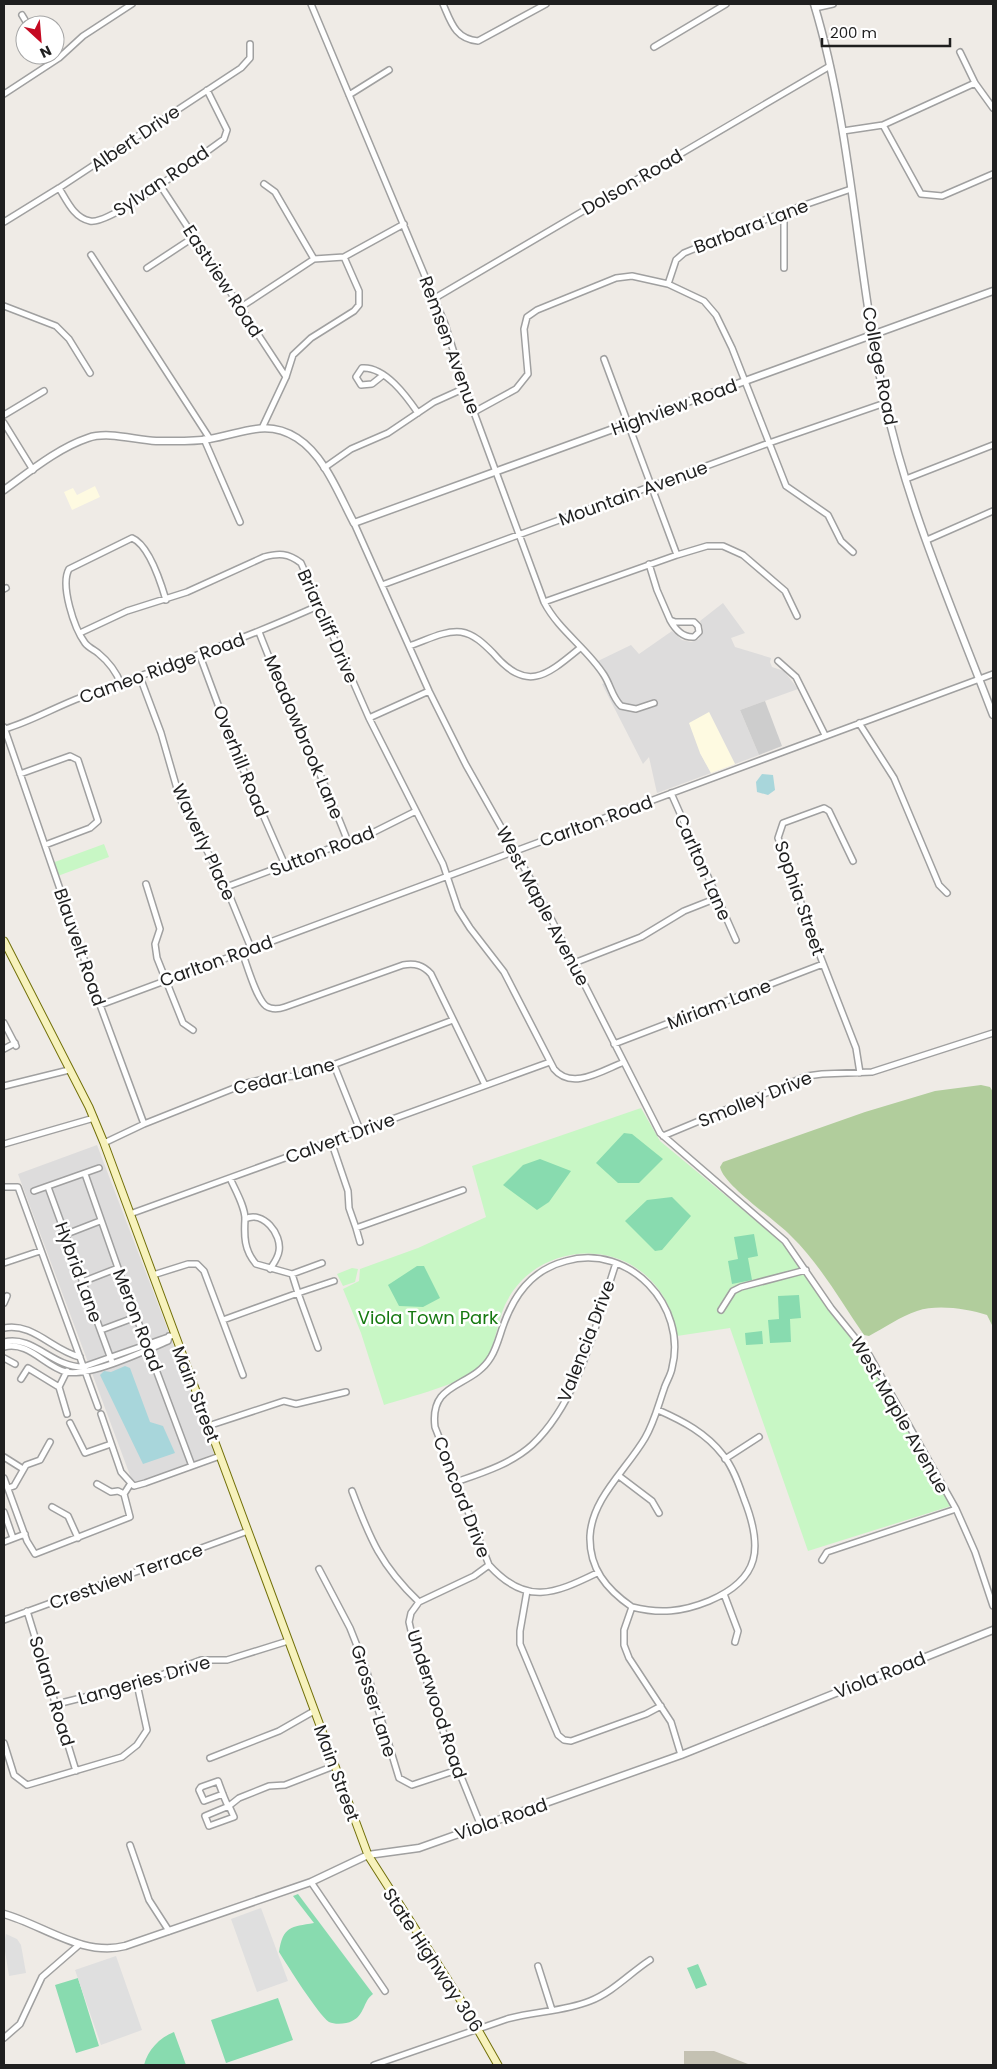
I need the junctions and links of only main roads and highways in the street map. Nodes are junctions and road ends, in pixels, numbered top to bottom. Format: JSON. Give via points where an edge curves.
{"nodes":[{"id":1,"x":4,"y":941,"type":"edge"},
{"id":2,"x":368,"y":1855,"type":"joint"},
{"id":3,"x":498,"y":2065,"type":"edge"}],
"edges":[{"from":1,"to":2,"type":"main road","name":"Main Street","via":[[104,1143],[172,1336],[220,1456]]},
{"from":2,"to":3,"type":"main road","name":"State Highway 306"}]}
